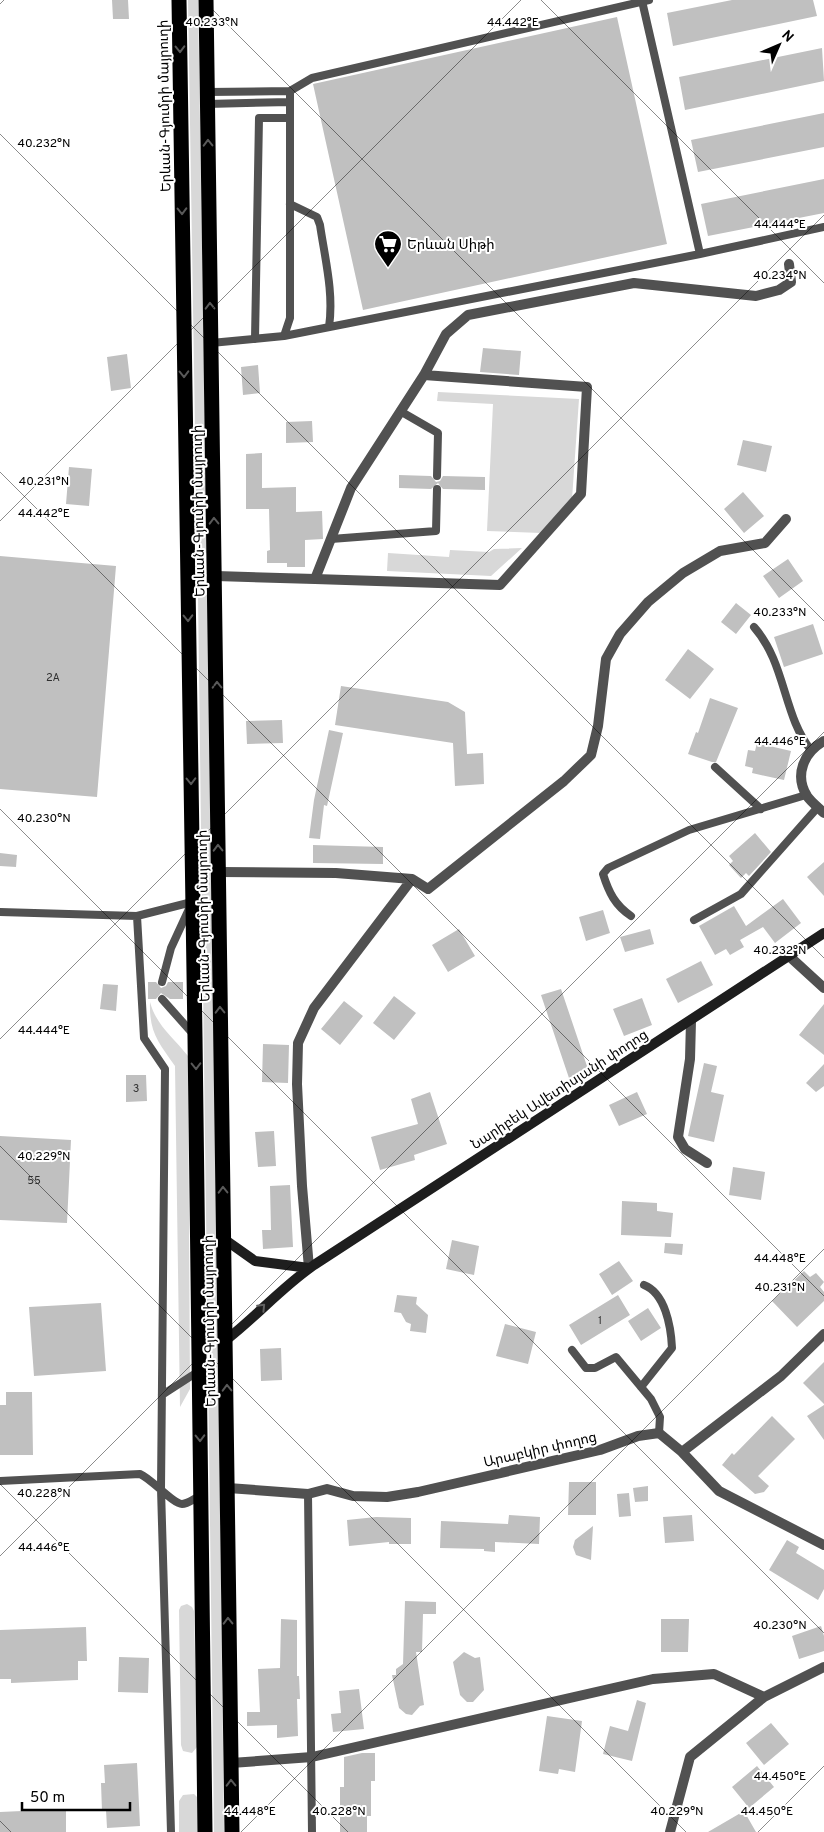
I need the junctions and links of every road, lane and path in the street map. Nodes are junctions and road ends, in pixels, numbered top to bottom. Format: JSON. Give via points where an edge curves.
{"nodes":[{"id":1,"x":179,"y":0,"type":"edge"},
{"id":2,"x":206,"y":0,"type":"edge"},
{"id":3,"x":646,"y":1,"type":"edge"},
{"id":4,"x":290,"y":91,"type":"junction"},
{"id":5,"x":207,"y":98,"type":"junction"},
{"id":6,"x":290,"y":102,"type":"junction"},
{"id":7,"x":290,"y":118,"type":"junction"},
{"id":8,"x":290,"y":204,"type":"junction"},
{"id":9,"x":824,"y":227,"type":"edge"},
{"id":10,"x":700,"y":254,"type":"junction"},
{"id":11,"x":789,"y":264,"type":"dead end"},
{"id":12,"x":330,"y":327,"type":"junction"},
{"id":13,"x":284,"y":336,"type":"junction"},
{"id":14,"x":255,"y":339,"type":"junction"},
{"id":15,"x":211,"y":343,"type":"junction"},
{"id":16,"x":424,"y":375,"type":"junction"},
{"id":17,"x":400,"y":412,"type":"junction"},
{"id":18,"x":437,"y":476,"type":"dead end"},
{"id":19,"x":437,"y":489,"type":"dead end"},
{"id":20,"x":786,"y":519,"type":"dead end"},
{"id":21,"x":331,"y":539,"type":"junction"},
{"id":22,"x":187,"y":570,"type":"junction"},
{"id":23,"x":215,"y":573,"type":"junction"},
{"id":24,"x":315,"y":579,"type":"junction"},
{"id":25,"x":754,"y":627,"type":"dead end"},
{"id":26,"x":824,"y":741,"type":"edge"},
{"id":27,"x":811,"y":750,"type":"junction"},
{"id":28,"x":715,"y":767,"type":"dead end"},
{"id":29,"x":806,"y":795,"type":"junction"},
{"id":30,"x":761,"y":809,"type":"junction"},
{"id":31,"x":821,"y":810,"type":"edge"},
{"id":32,"x":218,"y":872,"type":"junction"},
{"id":33,"x":412,"y":880,"type":"junction"},
{"id":34,"x":192,"y":902,"type":"junction"},
{"id":35,"x":0,"y":912,"type":"edge"},
{"id":36,"x":137,"y":916,"type":"junction"},
{"id":37,"x":631,"y":916,"type":"dead end"},
{"id":38,"x":694,"y":920,"type":"dead end"},
{"id":39,"x":824,"y":933,"type":"edge"},
{"id":40,"x":789,"y":956,"type":"junction"},
{"id":41,"x":162,"y":982,"type":"dead end"},
{"id":42,"x":824,"y":988,"type":"edge"},
{"id":43,"x":162,"y":999,"type":"dead end"},
{"id":44,"x":691,"y":1021,"type":"junction"},
{"id":45,"x":195,"y":1037,"type":"junction"},
{"id":46,"x":707,"y":1163,"type":"dead end"},
{"id":47,"x":224,"y":1239,"type":"junction"},
{"id":48,"x":309,"y":1268,"type":"junction"},
{"id":49,"x":644,"y":1285,"type":"dead end"},
{"id":50,"x":824,"y":1334,"type":"edge"},
{"id":51,"x":226,"y":1340,"type":"junction"},
{"id":52,"x":572,"y":1350,"type":"dead end"},
{"id":53,"x":199,"y":1371,"type":"junction"},
{"id":54,"x":641,"y":1386,"type":"junction"},
{"id":55,"x":162,"y":1395,"type":"junction"},
{"id":56,"x":659,"y":1433,"type":"junction"},
{"id":57,"x":682,"y":1452,"type":"junction"},
{"id":58,"x":0,"y":1481,"type":"edge"},
{"id":59,"x":228,"y":1488,"type":"junction"},
{"id":60,"x":161,"y":1489,"type":"junction"},
{"id":61,"x":308,"y":1494,"type":"junction"},
{"id":62,"x":200,"y":1496,"type":"junction"},
{"id":63,"x":824,"y":1545,"type":"edge"},
{"id":64,"x":824,"y":1667,"type":"edge"},
{"id":65,"x":764,"y":1697,"type":"junction"},
{"id":66,"x":312,"y":1757,"type":"junction"},
{"id":67,"x":231,"y":1763,"type":"junction"},
{"id":68,"x":171,"y":1832,"type":"edge"},
{"id":69,"x":205,"y":1832,"type":"edge"},
{"id":70,"x":232,"y":1832,"type":"edge"},
{"id":71,"x":312,"y":1832,"type":"edge"},
{"id":72,"x":670,"y":1832,"type":"edge"}],
"edges":[{"from":1,"to":22,"type":"highway","name":"Երևան-Գյումրի մայրուղի","one_way":true},
{"from":2,"to":5,"type":"highway","name":"Երևան-Գյումրի մայրուղի"},
{"from":3,"to":4,"type":"lane","via":[[312,78]]},
{"from":3,"to":10,"type":"lane"},
{"from":4,"to":5,"type":"lane"},
{"from":4,"to":6,"type":"lane"},
{"from":5,"to":6,"type":"lane"},
{"from":15,"to":5,"type":"highway","name":"Երևան-Գյումրի մայրուղի","one_way":true},
{"from":6,"to":7,"type":"lane"},
{"from":7,"to":8,"type":"lane"},
{"from":7,"to":14,"type":"lane","via":[[259,118]]},
{"from":8,"to":12,"type":"lane","via":[[317,217],[330,286]]},
{"from":8,"to":13,"type":"lane","via":[[290,318]]},
{"from":9,"to":10,"type":"lane"},
{"from":10,"to":12,"type":"lane"},
{"from":11,"to":16,"type":"street","via":[[791,282],[779,290],[756,296],[634,283],[468,315],[446,334]]},
{"from":12,"to":13,"type":"lane"},
{"from":13,"to":14,"type":"lane"},
{"from":14,"to":15,"type":"lane"},
{"from":23,"to":15,"type":"highway","name":"Երևան-Գյումրի մայրուղի","one_way":true},
{"from":16,"to":17,"type":"street"},
{"from":16,"to":24,"type":"street","via":[[587,388],[581,494],[500,585]]},
{"from":17,"to":18,"type":"lane","via":[[438,433]]},
{"from":17,"to":21,"type":"street","via":[[351,488]]},
{"from":19,"to":21,"type":"lane","via":[[436,531]]},
{"from":20,"to":33,"type":"street","via":[[765,543],[720,551],[683,573],[648,602],[620,634],[606,659],[591,755],[564,781],[428,889]]},
{"from":21,"to":24,"type":"street"},
{"from":22,"to":23,"type":"highway"},
{"from":22,"to":34,"type":"highway","name":"Երևան-Գյումրի մայրուղի","one_way":true},
{"from":23,"to":24,"type":"street"},
{"from":32,"to":23,"type":"highway","name":"Երևան-Գյումրի մայրուղի","one_way":true},
{"from":25,"to":27,"type":"lane","via":[[774,657],[801,738]]},
{"from":26,"to":27,"type":"street"},
{"from":27,"to":29,"type":"street","via":[[803,760],[801,774]]},
{"from":28,"to":30,"type":"lane"},
{"from":29,"to":30,"type":"lane"},
{"from":29,"to":31,"type":"street"},
{"from":30,"to":37,"type":"lane","via":[[689,830],[608,868],[603,874],[608,889],[618,907]]},
{"from":31,"to":38,"type":"lane","via":[[741,894]]},
{"from":32,"to":33,"type":"street","via":[[336,873]]},
{"from":47,"to":32,"type":"highway","name":"Երևան-Գյումրի մայրուղի","one_way":true},
{"from":33,"to":48,"type":"street","via":[[314,1008],[298,1043],[297,1084]]},
{"from":34,"to":36,"type":"lane"},
{"from":34,"to":41,"type":"lane","via":[[171,948]]},
{"from":34,"to":45,"type":"highway","name":"Երևան-Գյումրի մայրուղի"},
{"from":35,"to":36,"type":"lane"},
{"from":36,"to":55,"type":"lane","via":[[144,1038],[165,1069]]},
{"from":39,"to":40,"type":"street","name":"Նարիբեկ Ավետիսյանի փողոց"},
{"from":40,"to":42,"type":"street"},
{"from":40,"to":44,"type":"street","name":"Նարիբեկ Ավետիսյանի փողոց"},
{"from":43,"to":45,"type":"lane"},
{"from":44,"to":46,"type":"street","via":[[690,1059],[678,1137],[685,1149]]},
{"from":44,"to":48,"type":"street","name":"Նարիբեկ Ավետիսյանի փողոց"},
{"from":45,"to":53,"type":"highway","name":"Երևան-Գյումրի մայրուղի","one_way":true},
{"from":47,"to":48,"type":"street","via":[[254,1261]]},
{"from":47,"to":51,"type":"highway","name":"Երևան-Գյումրի մայրուղի"},
{"from":51,"to":48,"type":"street","name":"Նարիբեկ Ավետիսյանի փողոց","one_way":true},
{"from":49,"to":54,"type":"lane","via":[[653,1288],[658,1295],[672,1348]]},
{"from":50,"to":57,"type":"street","via":[[781,1376]]},
{"from":59,"to":51,"type":"highway","name":"Երևան-Գյումրի մայրուղի","one_way":true},
{"from":52,"to":54,"type":"lane","via":[[586,1368],[595,1368],[616,1357]]},
{"from":53,"to":55,"type":"lane"},
{"from":53,"to":62,"type":"highway","name":"Երևան-Գյումրի մայրուղի","one_way":true},
{"from":54,"to":56,"type":"lane","via":[[660,1417]]},
{"from":55,"to":60,"type":"lane"},
{"from":56,"to":57,"type":"street"},
{"from":56,"to":61,"type":"street","name":"Արաբկիր փողոց","via":[[418,1492],[387,1497],[353,1496],[327,1489]]},
{"from":57,"to":63,"type":"street","via":[[719,1491]]},
{"from":58,"to":60,"type":"lane","via":[[140,1474]]},
{"from":59,"to":61,"type":"street","name":"Արաբկիր փողոց"},
{"from":67,"to":59,"type":"highway","name":"Երևան-Գյումրի մայրուղի","one_way":true},
{"from":60,"to":62,"type":"lane","via":[[183,1504]]},
{"from":60,"to":68,"type":"lane"},
{"from":61,"to":66,"type":"lane"},
{"from":62,"to":69,"type":"highway","name":"Երևան-Գյումրի մայրուղի"},
{"from":64,"to":65,"type":"street"},
{"from":65,"to":66,"type":"street","via":[[714,1674],[653,1679]]},
{"from":65,"to":72,"type":"street","via":[[690,1757]]},
{"from":66,"to":67,"type":"street"},
{"from":66,"to":71,"type":"lane"},
{"from":70,"to":67,"type":"highway","name":"Երևան-Գյումրի մայրուղի","one_way":true}]}
